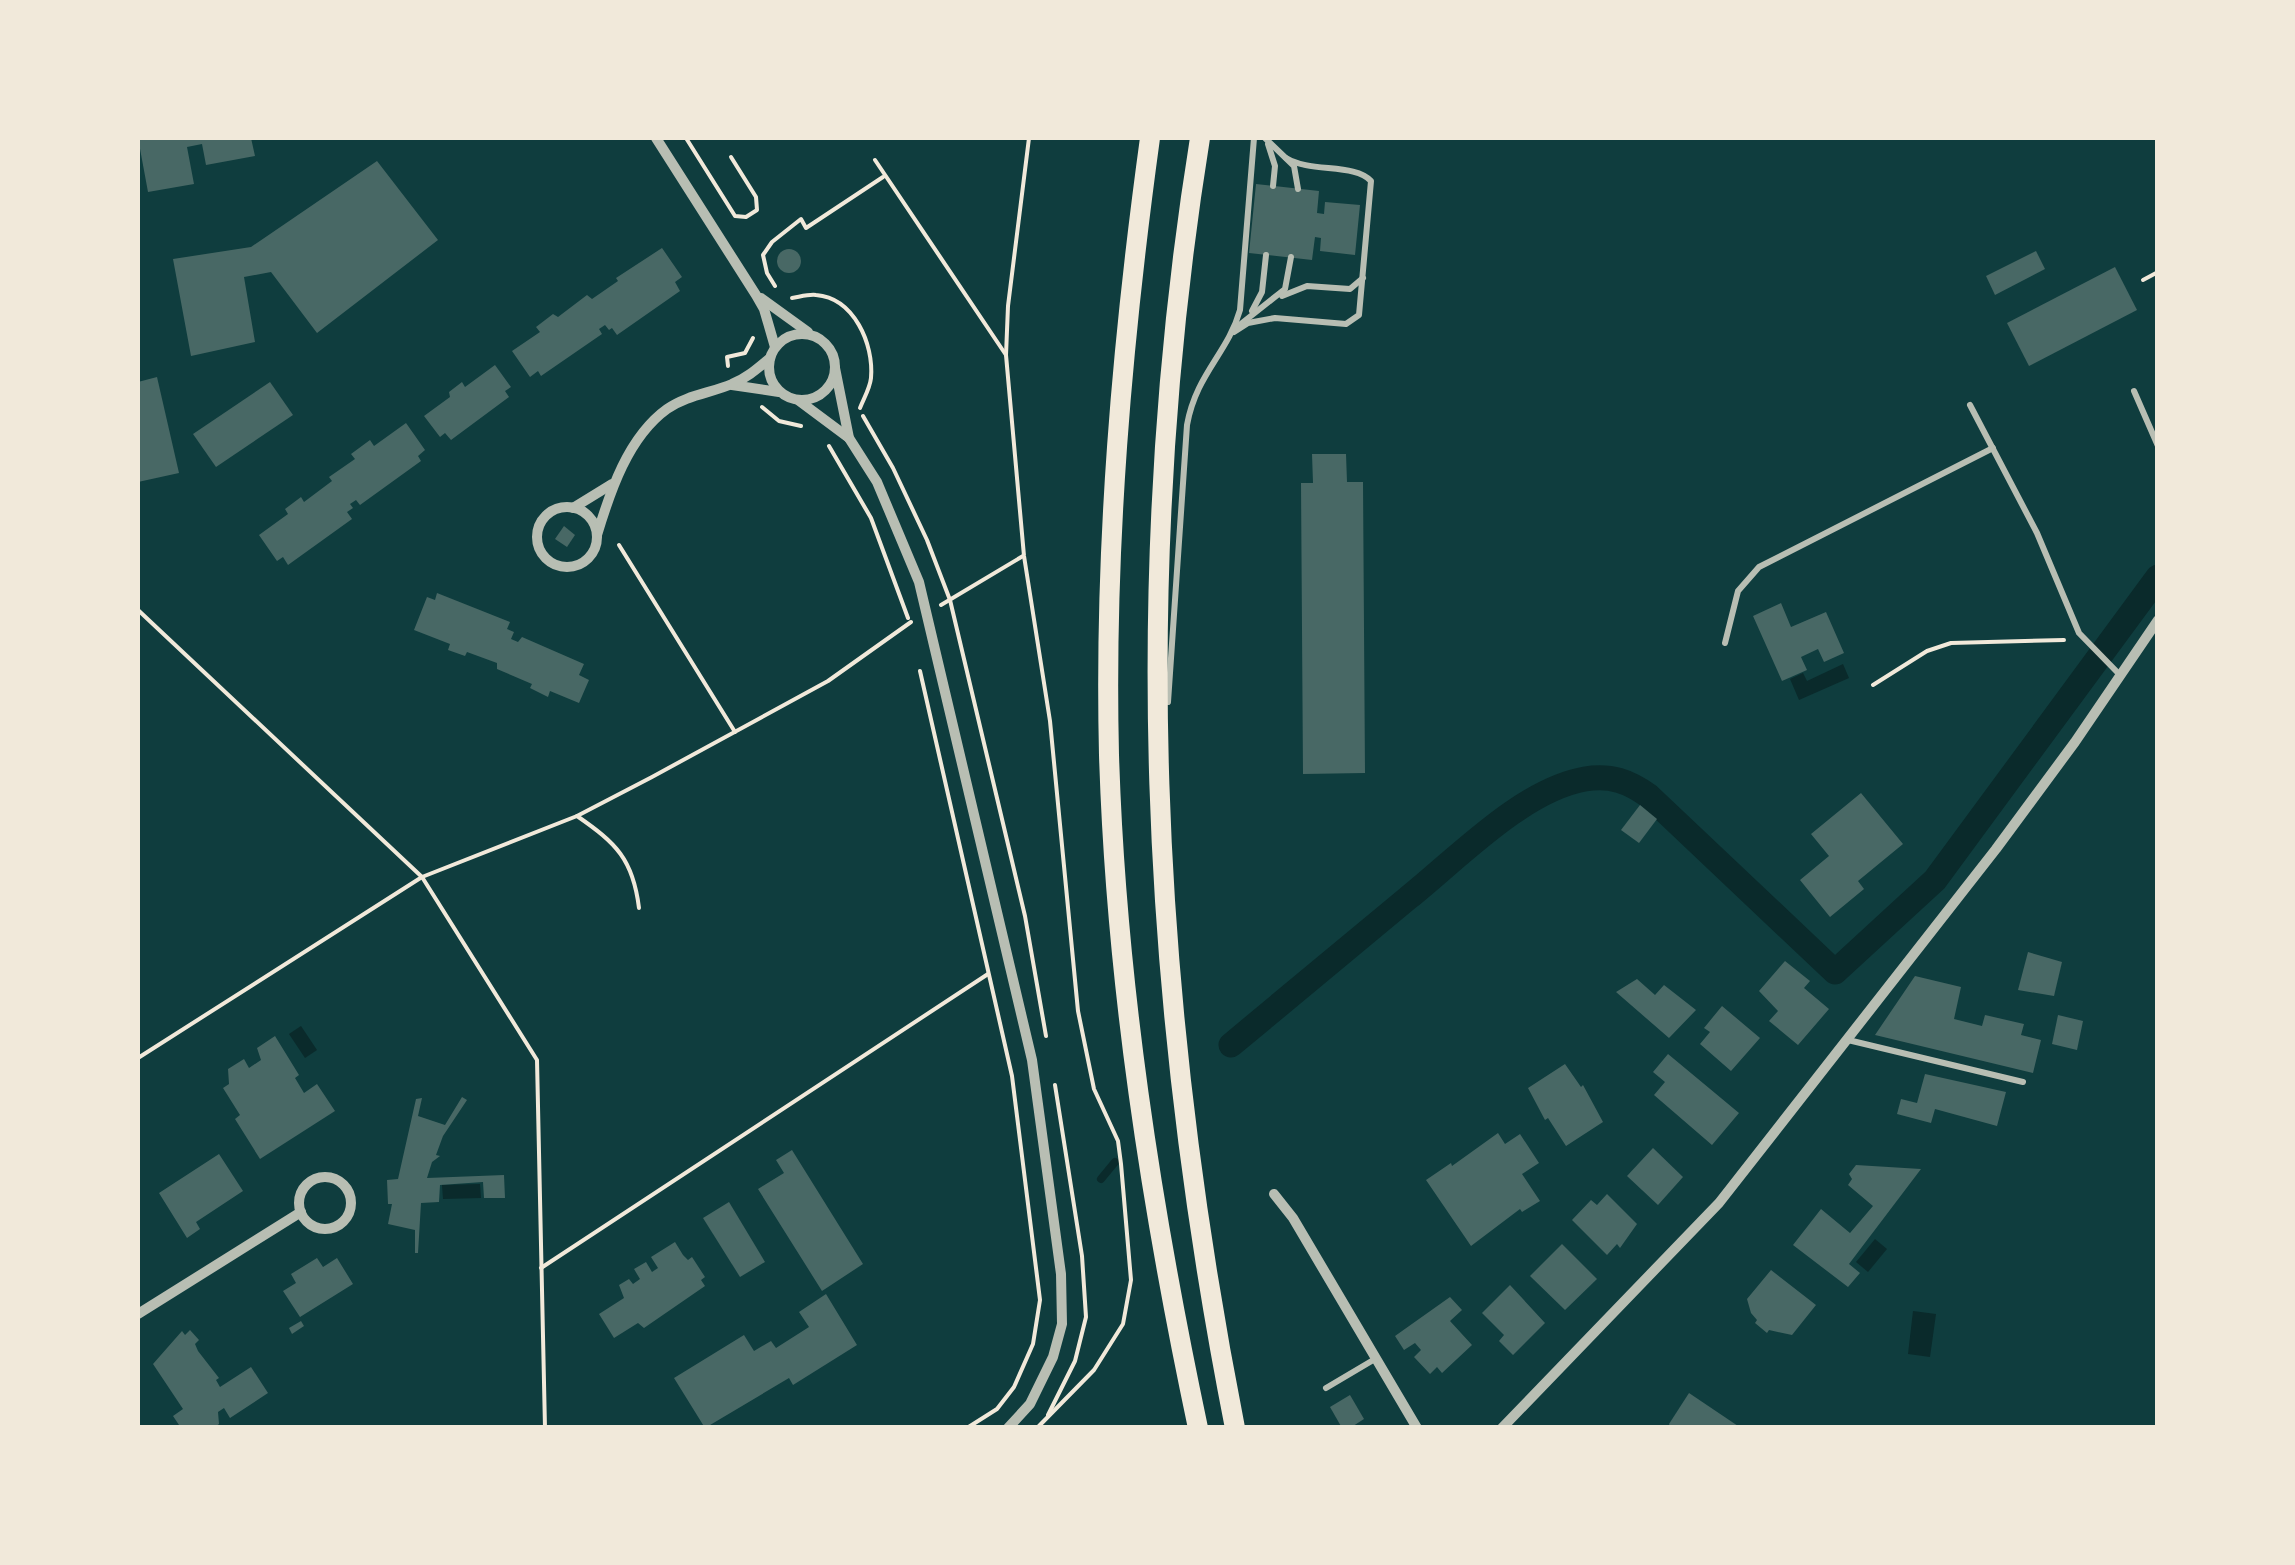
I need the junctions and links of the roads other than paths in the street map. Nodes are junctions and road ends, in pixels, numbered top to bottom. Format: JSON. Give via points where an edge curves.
{"nodes":[{"id":1,"x":656,"y":138,"type":"edge"},
{"id":2,"x":1150,"y":138,"type":"edge"},
{"id":3,"x":1200,"y":138,"type":"edge"},
{"id":4,"x":1254,"y":138,"type":"edge"},
{"id":5,"x":1265,"y":138,"type":"edge"},
{"id":6,"x":1286,"y":158,"type":"junction"},
{"id":7,"x":1273,"y":186,"type":"dead end"},
{"id":8,"x":1298,"y":189,"type":"dead end"},
{"id":9,"x":1266,"y":255,"type":"dead end"},
{"id":10,"x":1291,"y":258,"type":"dead end"},
{"id":11,"x":1364,"y":275,"type":"junction"},
{"id":12,"x":756,"y":295,"type":"junction"},
{"id":13,"x":1272,"y":301,"type":"junction"},
{"id":14,"x":1248,"y":316,"type":"junction"},
{"id":15,"x":813,"y":335,"type":"junction"},
{"id":16,"x":1226,"y":340,"type":"junction"},
{"id":17,"x":772,"y":352,"type":"junction"},
{"id":18,"x":836,"y":368,"type":"junction"},
{"id":19,"x":730,"y":385,"type":"junction"},
{"id":20,"x":781,"y":392,"type":"junction"},
{"id":21,"x":2134,"y":392,"type":"dead end"},
{"id":22,"x":798,"y":400,"type":"junction"},
{"id":23,"x":1970,"y":405,"type":"dead end"},
{"id":24,"x":849,"y":438,"type":"junction"},
{"id":25,"x":2158,"y":446,"type":"edge"},
{"id":26,"x":1993,"y":448,"type":"junction"},
{"id":27,"x":613,"y":483,"type":"junction"},
{"id":28,"x":573,"y":508,"type":"junction"},
{"id":29,"x":598,"y":535,"type":"junction"},
{"id":30,"x":2158,"y":620,"type":"edge"},
{"id":31,"x":1725,"y":642,"type":"dead end"},
{"id":32,"x":2120,"y":675,"type":"junction"},
{"id":33,"x":1158,"y":812,"type":"junction"},
{"id":34,"x":1848,"y":1040,"type":"junction"},
{"id":35,"x":2023,"y":1082,"type":"dead end"},
{"id":36,"x":1274,"y":1194,"type":"dead end"},
{"id":37,"x":301,"y":1212,"type":"junction"},
{"id":38,"x":138,"y":1314,"type":"edge"},
{"id":39,"x":1376,"y":1359,"type":"junction"},
{"id":40,"x":1326,"y":1388,"type":"dead end"},
{"id":41,"x":1008,"y":1428,"type":"edge"},
{"id":42,"x":1198,"y":1428,"type":"edge"},
{"id":43,"x":1235,"y":1428,"type":"edge"},
{"id":44,"x":1417,"y":1428,"type":"edge"},
{"id":45,"x":1502,"y":1428,"type":"edge"}],
"edges":[{"from":1,"to":12,"type":"street"},
{"from":2,"to":42,"type":"highway","via":[[1116,446],[1110,756],[1132,1044]]},
{"from":3,"to":33,"type":"highway","via":[[1162,478]]},
{"from":4,"to":16,"type":"lane","via":[[1242,298]]},
{"from":5,"to":6,"type":"lane"},
{"from":5,"to":7,"type":"lane","via":[[1274,158]]},
{"from":6,"to":8,"type":"lane"},
{"from":6,"to":11,"type":"lane","via":[[1369,178]]},
{"from":9,"to":14,"type":"lane","via":[[1262,292]]},
{"from":10,"to":13,"type":"lane","via":[[1286,289]]},
{"from":11,"to":13,"type":"lane","via":[[1350,289],[1306,286]]},
{"from":11,"to":16,"type":"lane","via":[[1359,314],[1350,323],[1264,319]]},
{"from":12,"to":15,"type":"street"},
{"from":12,"to":17,"type":"street"},
{"from":13,"to":14,"type":"lane"},
{"from":14,"to":16,"type":"lane"},
{"from":15,"to":17,"type":"street","via":[[792,335]]},
{"from":15,"to":18,"type":"street","via":[[830,348]]},
{"from":16,"to":33,"type":"lane","via":[[1200,382],[1187,425]]},
{"from":17,"to":19,"type":"street"},
{"from":17,"to":20,"type":"street","via":[[771,380]]},
{"from":18,"to":22,"type":"street","via":[[820,395]]},
{"from":18,"to":24,"type":"street"},
{"from":19,"to":20,"type":"street"},
{"from":19,"to":27,"type":"street","via":[[666,409]]},
{"from":20,"to":22,"type":"street"},
{"from":21,"to":25,"type":"lane"},
{"from":22,"to":24,"type":"street"},
{"from":23,"to":26,"type":"lane"},
{"from":24,"to":41,"type":"street","via":[[877,482],[920,582],[1032,1060],[1062,1324],[1030,1404]]},
{"from":26,"to":31,"type":"lane","via":[[1760,566],[1738,591]]},
{"from":26,"to":32,"type":"lane","via":[[2076,626]]},
{"from":27,"to":28,"type":"street"},
{"from":27,"to":29,"type":"street"},
{"from":28,"to":29,"type":"street","via":[[590,517]]},
{"from":28,"to":29,"type":"street","via":[[554,510],[540,524],[537,544],[548,561],[577,566],[592,554]]},
{"from":30,"to":32,"type":"street"},
{"from":32,"to":34,"type":"street"},
{"from":33,"to":43,"type":"highway","via":[[1178,1076]]},
{"from":34,"to":35,"type":"lane"},
{"from":34,"to":45,"type":"street","via":[[1719,1203]]},
{"from":36,"to":39,"type":"street"},
{"from":37,"to":37,"type":"street","via":[[312,1226],[336,1227],[348,1215],[351,1198],[342,1184],[318,1178],[304,1188]]},
{"from":37,"to":38,"type":"street"},
{"from":39,"to":40,"type":"lane"},
{"from":39,"to":44,"type":"street"}]}
